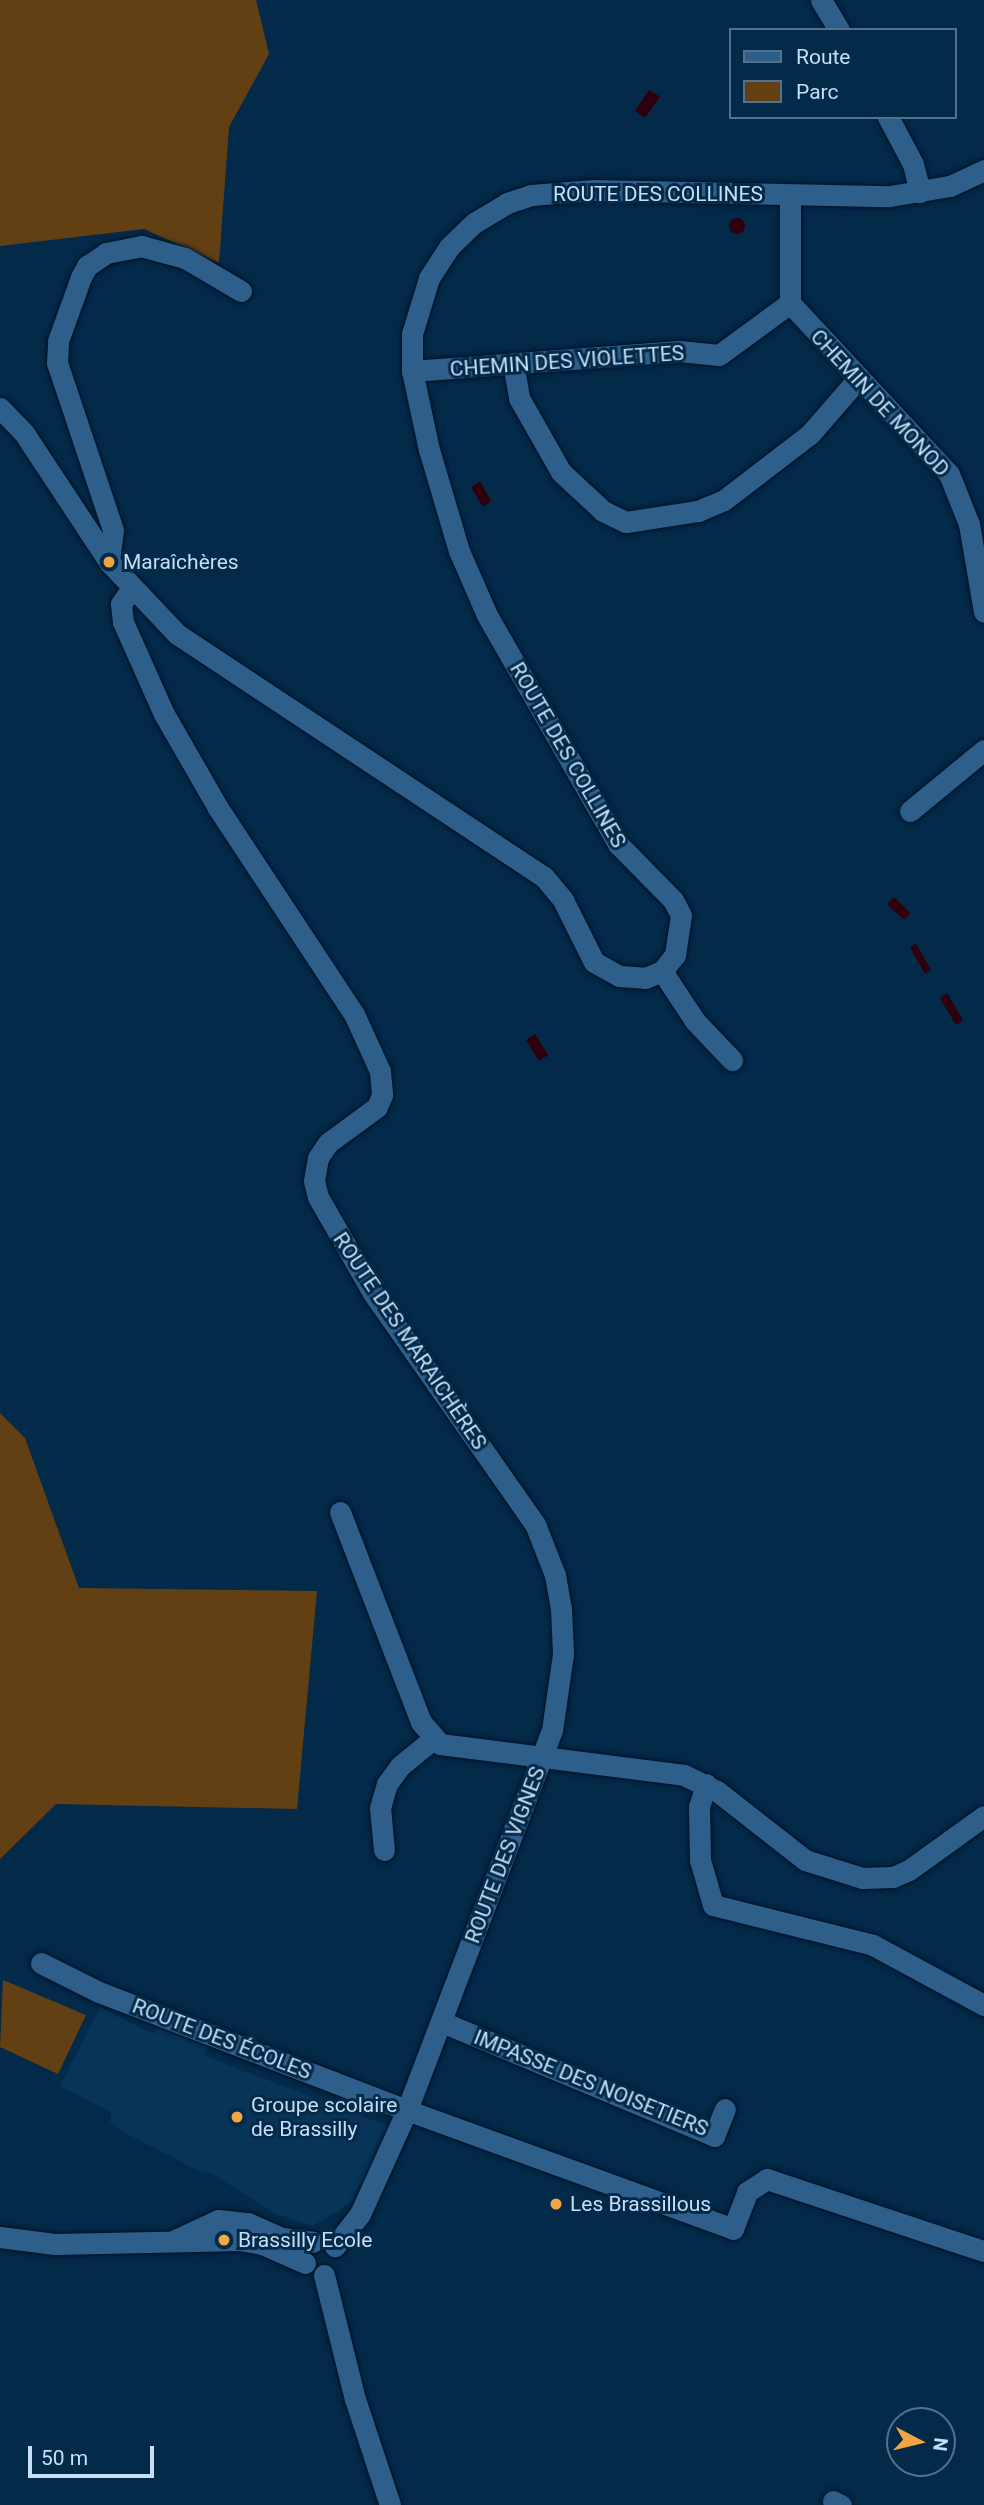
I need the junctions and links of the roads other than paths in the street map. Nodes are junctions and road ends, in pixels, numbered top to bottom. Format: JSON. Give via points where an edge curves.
{"nodes":[{"id":1,"x":821,"y":0,"type":"edge"},
{"id":2,"x":838,"y":28,"type":"edge"},
{"id":3,"x":889,"y":119,"type":"edge"},
{"id":4,"x":984,"y":170,"type":"edge"},
{"id":5,"x":920,"y":192,"type":"junction"},
{"id":6,"x":790,"y":195,"type":"junction"},
{"id":7,"x":241,"y":291,"type":"dead end"},
{"id":8,"x":790,"y":303,"type":"junction"},
{"id":9,"x":513,"y":363,"type":"junction"},
{"id":10,"x":412,"y":371,"type":"junction"},
{"id":11,"x":857,"y":380,"type":"junction"},
{"id":12,"x":0,"y":408,"type":"edge"},
{"id":13,"x":109,"y":562,"type":"junction"},
{"id":14,"x":132,"y":588,"type":"junction"},
{"id":15,"x":984,"y":612,"type":"edge"},
{"id":16,"x":984,"y":751,"type":"edge"},
{"id":17,"x":910,"y":811,"type":"dead end"},
{"id":18,"x":662,"y":971,"type":"junction"},
{"id":19,"x":732,"y":1060,"type":"dead end"},
{"id":20,"x":340,"y":1512,"type":"dead end"},
{"id":21,"x":433,"y":1739,"type":"junction"},
{"id":22,"x":541,"y":1758,"type":"junction"},
{"id":23,"x":706,"y":1784,"type":"junction"},
{"id":24,"x":984,"y":1816,"type":"edge"},
{"id":25,"x":384,"y":1850,"type":"dead end"},
{"id":26,"x":41,"y":1963,"type":"dead end"},
{"id":27,"x":984,"y":2005,"type":"edge"},
{"id":28,"x":442,"y":2022,"type":"junction"},
{"id":29,"x":725,"y":2109,"type":"dead end"},
{"id":30,"x":407,"y":2110,"type":"junction"},
{"id":31,"x":0,"y":2237,"type":"edge"},
{"id":32,"x":175,"y":2240,"type":"junction"},
{"id":33,"x":313,"y":2242,"type":"junction"},
{"id":34,"x":335,"y":2246,"type":"junction"},
{"id":35,"x":984,"y":2251,"type":"edge"},
{"id":36,"x":305,"y":2263,"type":"junction"},
{"id":37,"x":324,"y":2276,"type":"junction"},
{"id":38,"x":390,"y":2505,"type":"edge"}],
"edges":[{"from":1,"to":2,"type":"street"},
{"from":3,"to":5,"type":"street","via":[[913,164]]},
{"from":4,"to":5,"type":"street","name":"ROUTE DES COLLINES","via":[[965,181]]},
{"from":5,"to":6,"type":"street","name":"ROUTE DES COLLINES"},
{"from":6,"to":8,"type":"street"},
{"from":6,"to":10,"type":"street","name":"ROUTE DES COLLINES","via":[[558,191],[507,203],[459,235],[429,278],[412,334]]},
{"from":7,"to":13,"type":"street","via":[[185,258],[141,246],[106,253],[87,266],[81,277],[58,341],[57,363],[113,530]]},
{"from":8,"to":9,"type":"street","name":"CHEMIN DES VIOLETTES","via":[[719,355],[679,351]]},
{"from":8,"to":11,"type":"street","name":"CHEMIN DE MONOD"},
{"from":9,"to":10,"type":"street","name":"CHEMIN DES VIOLETTES"},
{"from":9,"to":11,"type":"street","via":[[519,398],[561,472],[603,511],[626,522],[698,511],[724,500],[810,435]]},
{"from":10,"to":18,"type":"street","name":"ROUTE DES COLLINES","via":[[442,497],[474,590],[618,844],[678,907],[679,945]]},
{"from":11,"to":15,"type":"street","name":"CHEMIN DE MONOD","via":[[937,458],[957,488],[969,524]]},
{"from":12,"to":13,"type":"street","via":[[24,433]]},
{"from":13,"to":14,"type":"street"},
{"from":14,"to":18,"type":"street","via":[[200,651],[544,877],[563,900],[594,962],[628,979]]},
{"from":14,"to":22,"type":"street","name":"ROUTE DES MARAICHÈRES","via":[[121,604],[123,622],[164,714],[218,808],[354,1014],[380,1071],[381,1101],[323,1149],[314,1174],[315,1189],[348,1255],[542,1538],[559,1594],[563,1654],[552,1730]]},
{"from":16,"to":17,"type":"street"},
{"from":18,"to":19,"type":"street","via":[[695,1021]]},
{"from":20,"to":21,"type":"street","via":[[421,1722]]},
{"from":21,"to":22,"type":"street","via":[[458,1750]]},
{"from":21,"to":25,"type":"street","via":[[400,1766],[387,1784],[380,1808]]},
{"from":22,"to":23,"type":"street","name":"ROUTE DES VIGNES","via":[[669,1772]]},
{"from":22,"to":28,"type":"street","name":"ROUTE DES VIGNES"},
{"from":23,"to":24,"type":"street","name":"ROUTE DES VIGNES","via":[[804,1860],[862,1878],[893,1877],[909,1870]]},
{"from":23,"to":27,"type":"street","via":[[699,1807],[700,1860],[713,1905],[873,1945]]},
{"from":26,"to":30,"type":"street","name":"ROUTE DES ÉCOLES","via":[[99,1992]]},
{"from":28,"to":29,"type":"street","name":"IMPASSE DES NOISETIERS","via":[[714,2136]]},
{"from":28,"to":30,"type":"street","name":"ROUTE DES VIGNES"},
{"from":30,"to":34,"type":"street","name":"ROUTE DES VIGNES","via":[[360,2214]]},
{"from":30,"to":35,"type":"street","name":"ROUTE DES ÉCOLES","via":[[733,2229],[747,2192],[767,2179]]},
{"from":31,"to":32,"type":"street","via":[[55,2244]]},
{"from":32,"to":33,"type":"street","via":[[218,2220],[248,2223],[282,2238]]},
{"from":32,"to":36,"type":"street","via":[[250,2241]]},
{"from":33,"to":34,"type":"street"},
{"from":33,"to":36,"type":"street","via":[[304,2254]]},
{"from":34,"to":37,"type":"street","via":[[338,2265]]},
{"from":36,"to":37,"type":"street","via":[[314,2274]]},
{"from":37,"to":38,"type":"street","via":[[355,2399]]}]}
